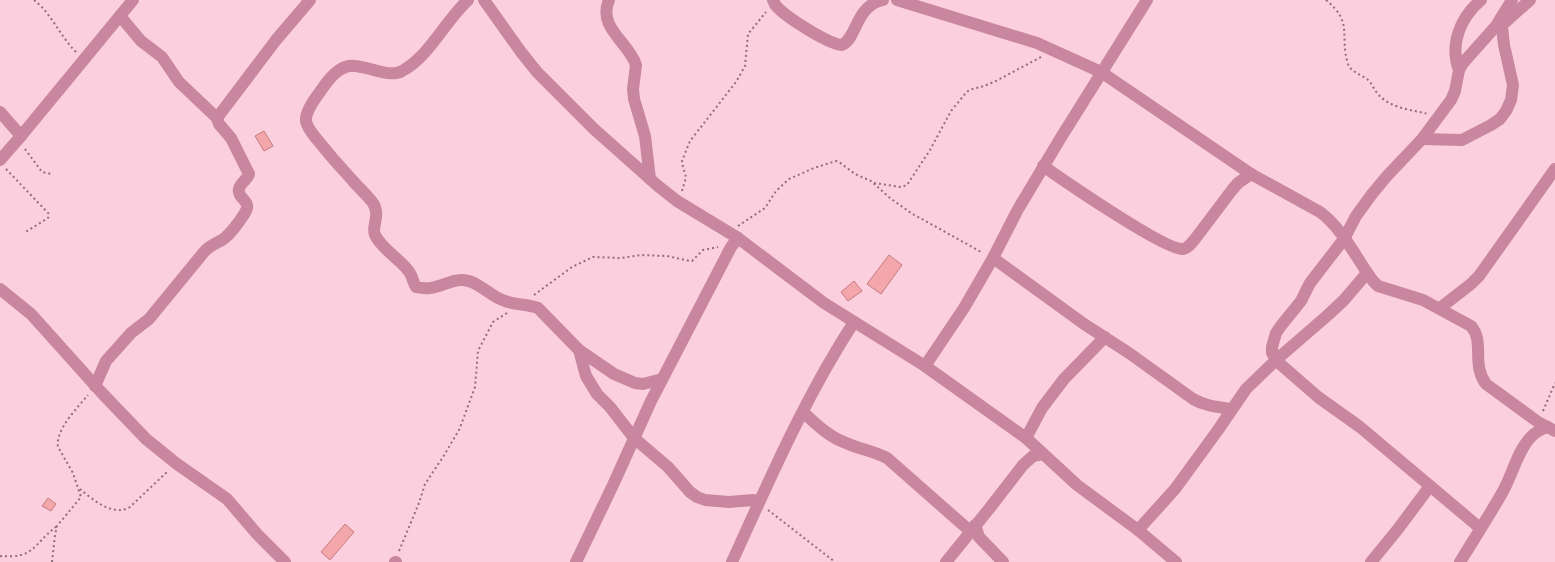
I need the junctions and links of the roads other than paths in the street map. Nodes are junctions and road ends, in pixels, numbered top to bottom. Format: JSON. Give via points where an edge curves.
{"nodes":[{"id":1,"x":133,"y":0,"type":"edge"},
{"id":2,"x":310,"y":0,"type":"edge"},
{"id":3,"x":468,"y":0,"type":"edge"},
{"id":4,"x":484,"y":0,"type":"edge"},
{"id":5,"x":609,"y":0,"type":"edge"},
{"id":6,"x":883,"y":0,"type":"edge"},
{"id":7,"x":897,"y":0,"type":"edge"},
{"id":8,"x":1148,"y":0,"type":"edge"},
{"id":9,"x":1481,"y":0,"type":"edge"},
{"id":10,"x":1512,"y":0,"type":"edge"},
{"id":11,"x":1530,"y":0,"type":"edge"},
{"id":12,"x":770,"y":5,"type":"edge"},
{"id":13,"x":120,"y":16,"type":"junction"},
{"id":14,"x":1502,"y":22,"type":"junction"},
{"id":15,"x":1459,"y":70,"type":"junction"},
{"id":16,"x":1100,"y":72,"type":"junction"},
{"id":17,"x":0,"y":112,"type":"edge"},
{"id":18,"x":217,"y":118,"type":"junction"},
{"id":19,"x":21,"y":136,"type":"junction"},
{"id":20,"x":1422,"y":138,"type":"junction"},
{"id":21,"x":3,"y":164,"type":"edge"},
{"id":22,"x":1043,"y":166,"type":"junction"},
{"id":23,"x":1554,"y":171,"type":"edge"},
{"id":24,"x":1251,"y":174,"type":"junction"},
{"id":25,"x":650,"y":179,"type":"junction"},
{"id":26,"x":732,"y":239,"type":"junction"},
{"id":27,"x":1344,"y":239,"type":"junction"},
{"id":28,"x":993,"y":258,"type":"junction"},
{"id":29,"x":1367,"y":273,"type":"junction"},
{"id":30,"x":0,"y":289,"type":"edge"},
{"id":31,"x":1440,"y":308,"type":"junction"},
{"id":32,"x":854,"y":322,"type":"junction"},
{"id":33,"x":1105,"y":337,"type":"junction"},
{"id":34,"x":579,"y":350,"type":"junction"},
{"id":35,"x":1276,"y":360,"type":"junction"},
{"id":36,"x":925,"y":366,"type":"junction"},
{"id":37,"x":662,"y":380,"type":"junction"},
{"id":38,"x":95,"y":386,"type":"junction"},
{"id":39,"x":1231,"y":409,"type":"junction"},
{"id":40,"x":803,"y":412,"type":"junction"},
{"id":41,"x":1547,"y":426,"type":"edge"},
{"id":42,"x":634,"y":438,"type":"junction"},
{"id":43,"x":1026,"y":438,"type":"junction"},
{"id":44,"x":1043,"y":454,"type":"junction"},
{"id":45,"x":1430,"y":486,"type":"junction"},
{"id":46,"x":759,"y":502,"type":"junction"},
{"id":47,"x":972,"y":528,"type":"junction"},
{"id":48,"x":1480,"y":528,"type":"junction"},
{"id":49,"x":1138,"y":530,"type":"junction"},
{"id":50,"x":285,"y":562,"type":"edge"},
{"id":51,"x":576,"y":562,"type":"edge"},
{"id":52,"x":732,"y":562,"type":"edge"},
{"id":53,"x":946,"y":562,"type":"edge"},
{"id":54,"x":1003,"y":562,"type":"edge"},
{"id":55,"x":1176,"y":562,"type":"edge"},
{"id":56,"x":1371,"y":562,"type":"edge"},
{"id":57,"x":1460,"y":562,"type":"edge"}],
"edges":[{"from":1,"to":13,"type":"street"},
{"from":2,"to":18,"type":"street"},
{"from":3,"to":34,"type":"street","via":[[423,53],[402,71],[388,73],[348,66],[336,73],[320,91],[309,110],[306,122],[329,156],[373,204],[377,215],[374,231],[376,236],[410,273],[416,287],[430,288],[465,280],[504,301],[538,308]]},
{"from":4,"to":25,"type":"street","via":[[536,72]]},
{"from":5,"to":25,"type":"street","via":[[606,9],[610,26],[636,65],[634,99],[645,136]]},
{"from":6,"to":12,"type":"street","via":[[866,9],[847,42],[842,45],[819,36]]},
{"from":7,"to":16,"type":"street","via":[[1052,49]]},
{"from":8,"to":16,"type":"street"},
{"from":9,"to":15,"type":"street","via":[[1466,15],[1457,35],[1455,62]]},
{"from":10,"to":14,"type":"street"},
{"from":11,"to":14,"type":"street"},
{"from":13,"to":18,"type":"street","via":[[141,41],[162,56],[179,82]]},
{"from":13,"to":19,"type":"street"},
{"from":14,"to":15,"type":"street"},
{"from":14,"to":20,"type":"street","via":[[1504,45],[1513,84],[1511,100],[1506,111],[1491,125],[1462,140]]},
{"from":15,"to":20,"type":"street","via":[[1453,95]]},
{"from":16,"to":22,"type":"street"},
{"from":16,"to":24,"type":"street"},
{"from":17,"to":19,"type":"street"},
{"from":18,"to":38,"type":"street","via":[[231,138],[249,174],[238,191],[246,204],[245,212],[234,230],[204,252],[149,318],[108,358]]},
{"from":19,"to":21,"type":"street"},
{"from":20,"to":27,"type":"street","via":[[1372,194]]},
{"from":22,"to":24,"type":"street","via":[[1149,234],[1172,246],[1184,248],[1195,239],[1238,183]]},
{"from":22,"to":28,"type":"street"},
{"from":23,"to":31,"type":"street","via":[[1479,276]]},
{"from":24,"to":27,"type":"street","via":[[1320,212],[1329,219]]},
{"from":25,"to":26,"type":"street"},
{"from":26,"to":32,"type":"street"},
{"from":26,"to":37,"type":"street"},
{"from":27,"to":29,"type":"street"},
{"from":27,"to":35,"type":"street","via":[[1276,333],[1272,347]]},
{"from":28,"to":33,"type":"street"},
{"from":28,"to":36,"type":"street","via":[[964,308]]},
{"from":29,"to":31,"type":"street","via":[[1378,286],[1415,297]]},
{"from":29,"to":35,"type":"street","via":[[1333,310]]},
{"from":30,"to":38,"type":"street","via":[[31,314]]},
{"from":31,"to":41,"type":"street","via":[[1471,326],[1476,332],[1478,366],[1486,384]]},
{"from":32,"to":36,"type":"street"},
{"from":32,"to":40,"type":"street","via":[[832,355]]},
{"from":33,"to":39,"type":"street","via":[[1193,399]]},
{"from":33,"to":43,"type":"street","via":[[1064,378],[1042,408]]},
{"from":34,"to":37,"type":"street","via":[[614,374],[635,383]]},
{"from":34,"to":42,"type":"street","via":[[591,385]]},
{"from":35,"to":39,"type":"street","via":[[1246,389]]},
{"from":35,"to":45,"type":"street","via":[[1318,397],[1360,427]]},
{"from":36,"to":43,"type":"street"},
{"from":37,"to":42,"type":"street"},
{"from":38,"to":50,"type":"street","via":[[146,438],[176,464],[228,499]]},
{"from":39,"to":49,"type":"street","via":[[1175,489]]},
{"from":40,"to":46,"type":"street"},
{"from":40,"to":47,"type":"street","via":[[834,437],[887,458]]},
{"from":41,"to":48,"type":"street","via":[[1529,439],[1502,493]]},
{"from":42,"to":46,"type":"street","via":[[668,467],[697,497],[718,502]]},
{"from":42,"to":51,"type":"street"},
{"from":43,"to":44,"type":"street"},
{"from":44,"to":47,"type":"street","via":[[1027,460]]},
{"from":44,"to":49,"type":"street","via":[[1077,485]]},
{"from":45,"to":48,"type":"street"},
{"from":45,"to":56,"type":"street"},
{"from":46,"to":52,"type":"street"},
{"from":47,"to":53,"type":"street"},
{"from":47,"to":54,"type":"street"},
{"from":48,"to":57,"type":"street"},
{"from":49,"to":55,"type":"street"}]}
